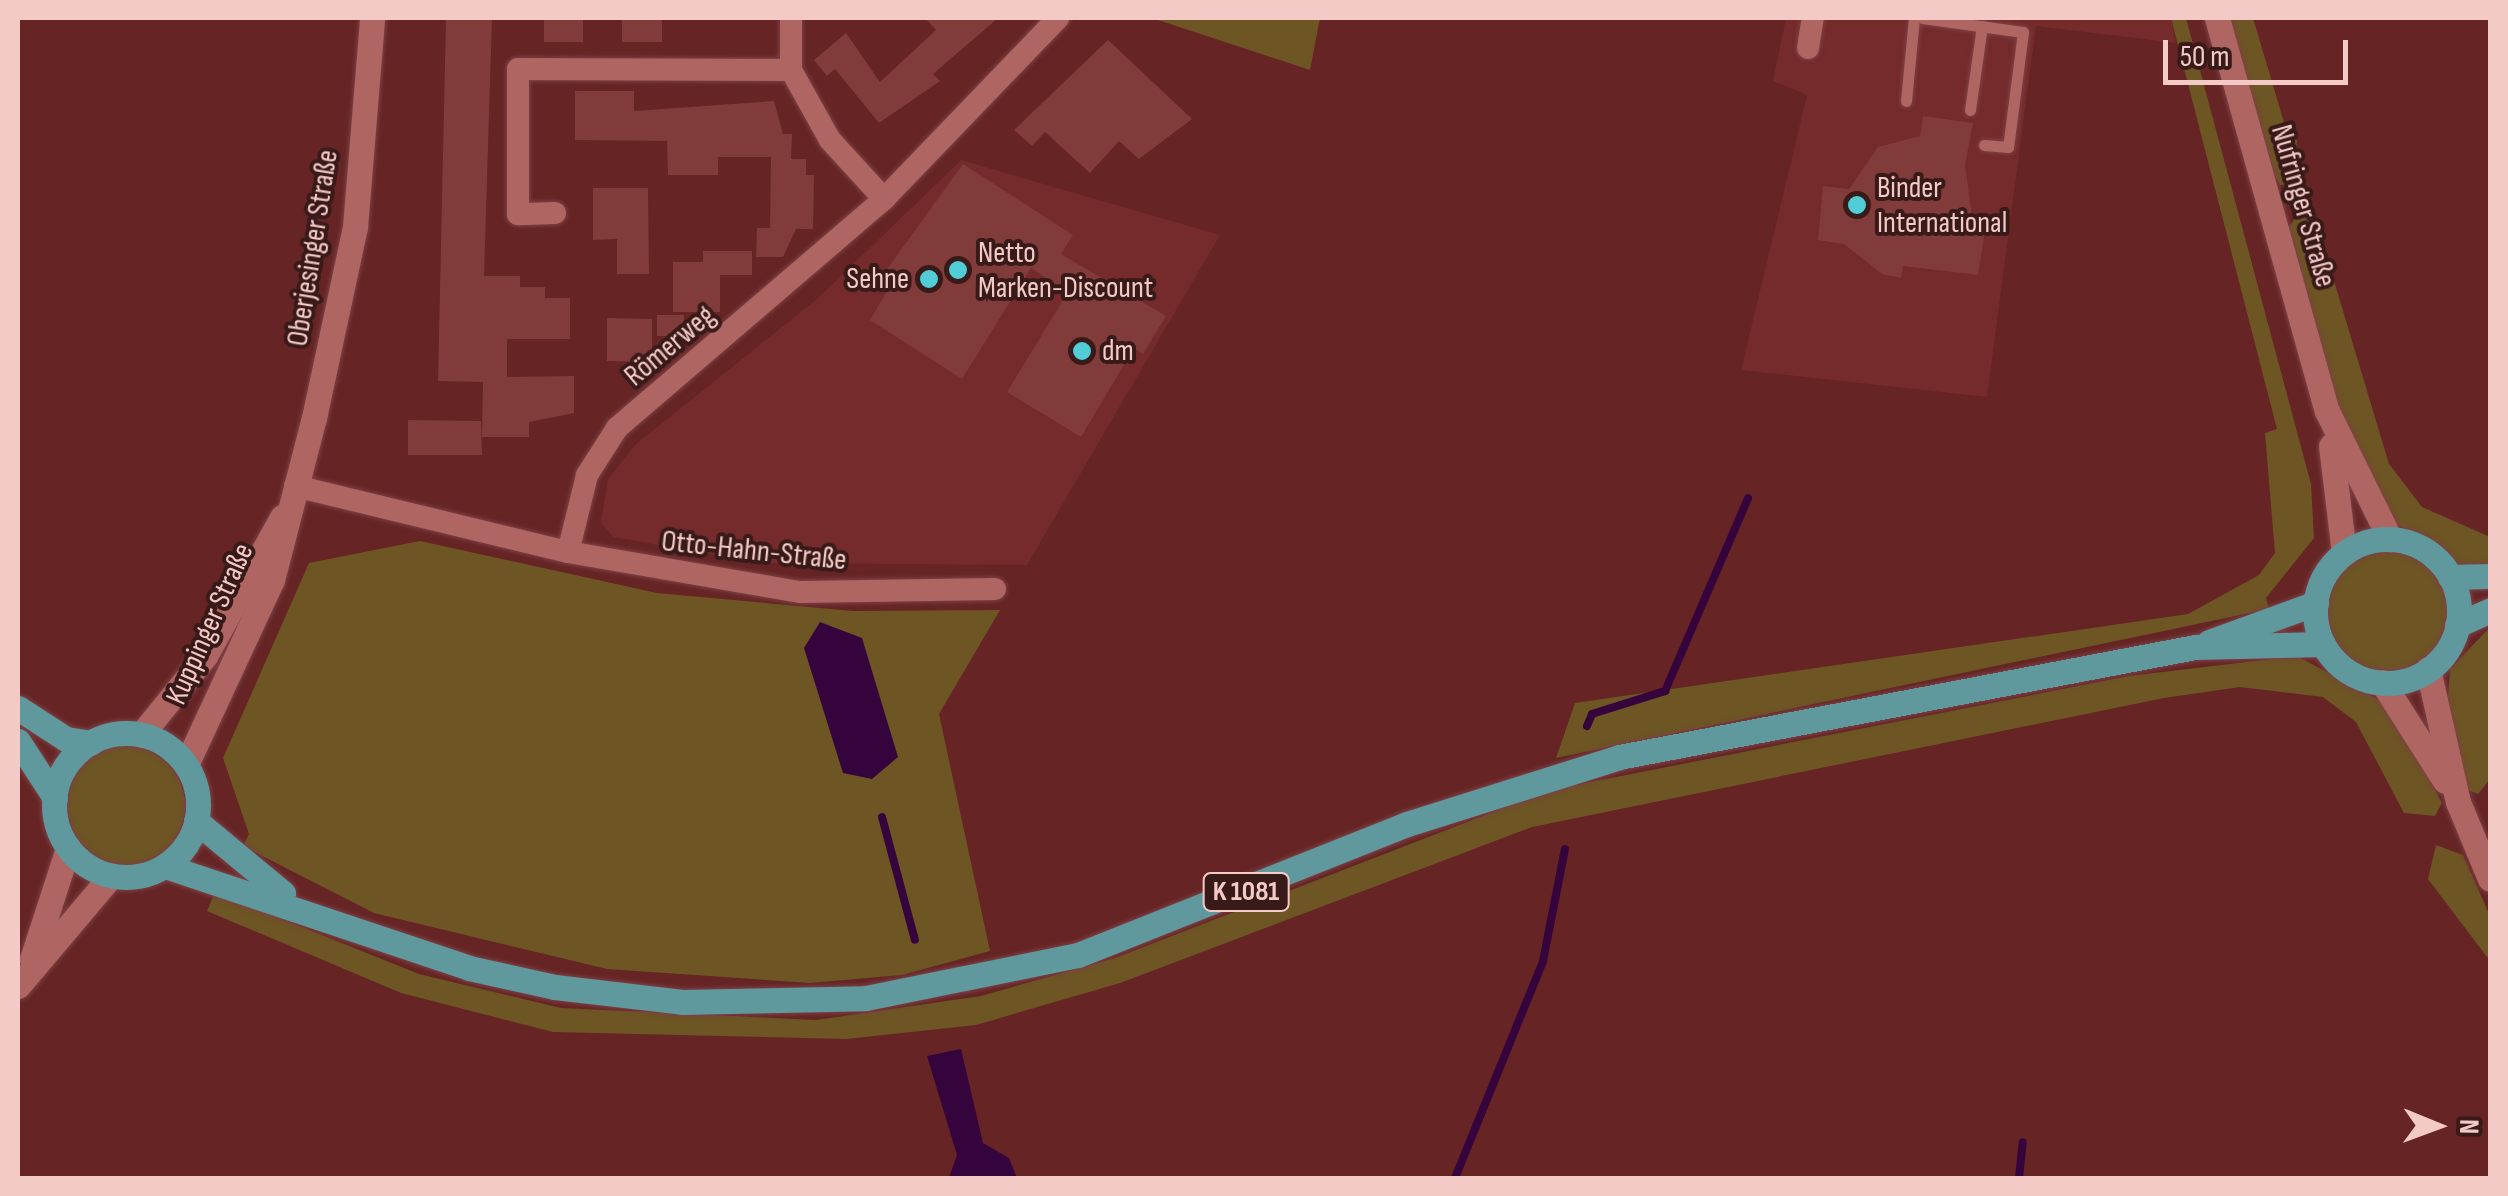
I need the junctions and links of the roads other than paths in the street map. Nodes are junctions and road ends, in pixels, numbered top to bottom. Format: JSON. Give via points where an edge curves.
{"nodes":[{"id":1,"x":372,"y":18,"type":"edge"},
{"id":2,"x":791,"y":18,"type":"edge"},
{"id":3,"x":1058,"y":18,"type":"edge"},
{"id":4,"x":1813,"y":18,"type":"edge"},
{"id":5,"x":1914,"y":18,"type":"edge"},
{"id":6,"x":1922,"y":18,"type":"edge"},
{"id":7,"x":2217,"y":18,"type":"edge"},
{"id":8,"x":1982,"y":26,"type":"junction"},
{"id":9,"x":1808,"y":48,"type":"dead end"},
{"id":10,"x":791,"y":70,"type":"junction"},
{"id":11,"x":1906,"y":101,"type":"dead end"},
{"id":12,"x":1970,"y":110,"type":"dead end"},
{"id":13,"x":1984,"y":145,"type":"dead end"},
{"id":14,"x":884,"y":199,"type":"junction"},
{"id":15,"x":556,"y":214,"type":"dead end"},
{"id":16,"x":2327,"y":411,"type":"junction"},
{"id":17,"x":292,"y":497,"type":"junction"},
{"id":18,"x":2390,"y":539,"type":"junction"},
{"id":19,"x":568,"y":552,"type":"junction"},
{"id":20,"x":2344,"y":553,"type":"junction"},
{"id":21,"x":2490,"y":576,"type":"edge"},
{"id":22,"x":2450,"y":577,"type":"junction"},
{"id":23,"x":995,"y":589,"type":"dead end"},
{"id":24,"x":2316,"y":603,"type":"junction"},
{"id":25,"x":2490,"y":610,"type":"edge"},
{"id":26,"x":2457,"y":624,"type":"junction"},
{"id":27,"x":2323,"y":644,"type":"junction"},
{"id":28,"x":2195,"y":647,"type":"junction"},
{"id":29,"x":2428,"y":669,"type":"junction"},
{"id":30,"x":2382,"y":682,"type":"junction"},
{"id":31,"x":18,"y":708,"type":"edge"},
{"id":32,"x":142,"y":735,"type":"junction"},
{"id":33,"x":18,"y":741,"type":"edge"},
{"id":34,"x":91,"y":743,"type":"junction"},
{"id":35,"x":186,"y":765,"type":"junction"},
{"id":36,"x":55,"y":798,"type":"junction"},
{"id":37,"x":2458,"y":802,"type":"junction"},
{"id":38,"x":196,"y":821,"type":"junction"},
{"id":39,"x":68,"y":848,"type":"junction"},
{"id":40,"x":165,"y":866,"type":"junction"},
{"id":41,"x":111,"y":876,"type":"junction"},
{"id":42,"x":2490,"y":879,"type":"edge"},
{"id":43,"x":294,"y":902,"type":"junction"},
{"id":44,"x":22,"y":980,"type":"edge"}],
"edges":[{"from":1,"to":17,"type":"main road","name":"Oberjesinger Straße","via":[[355,227]]},
{"from":2,"to":10,"type":"street"},
{"from":3,"to":14,"type":"street","name":"Römerweg"},
{"from":4,"to":9,"type":"street"},
{"from":5,"to":11,"type":"lane"},
{"from":6,"to":8,"type":"lane"},
{"from":7,"to":16,"type":"main road","name":"Nufringer Straße"},
{"from":8,"to":12,"type":"lane"},
{"from":8,"to":13,"type":"lane","via":[[2023,32],[2008,147]]},
{"from":10,"to":14,"type":"street","via":[[830,140]]},
{"from":10,"to":15,"type":"street","via":[[518,70],[518,214]]},
{"from":14,"to":19,"type":"street","name":"Römerweg","via":[[617,428],[587,474]]},
{"from":16,"to":18,"type":"main road","name":"Nufringer Straße"},
{"from":16,"to":20,"type":"main road","name":"Nufringer Straße"},
{"from":17,"to":19,"type":"street"},
{"from":17,"to":32,"type":"main road","name":"Kuppinger Straße","via":[[205,656]]},
{"from":17,"to":35,"type":"main road","name":"Kuppinger Straße","via":[[272,580]]},
{"from":18,"to":20,"type":"main road"},
{"from":18,"to":22,"type":"main road","via":[[2424,549]]},
{"from":19,"to":23,"type":"street","name":"Otto-Hahn-Straße","via":[[800,592]]},
{"from":20,"to":24,"type":"main road"},
{"from":21,"to":22,"type":"main road"},
{"from":22,"to":26,"type":"main road"},
{"from":24,"to":27,"type":"main road"},
{"from":24,"to":28,"type":"main road","number":"K 1081"},
{"from":25,"to":26,"type":"main road"},
{"from":26,"to":29,"type":"main road"},
{"from":27,"to":28,"type":"main road","number":"K 1081"},
{"from":27,"to":30,"type":"main road","via":[[2342,666]]},
{"from":28,"to":43,"type":"main road","number":"K 1081","via":[[1572,769],[1091,950],[908,993],[759,1004],[584,992],[468,968]]},
{"from":29,"to":30,"type":"main road"},
{"from":29,"to":37,"type":"main road"},
{"from":30,"to":37,"type":"main road"},
{"from":31,"to":34,"type":"main road","via":[[66,740]]},
{"from":32,"to":34,"type":"main road"},
{"from":32,"to":35,"type":"main road"},
{"from":33,"to":36,"type":"main road"},
{"from":34,"to":36,"type":"main road","via":[[63,771]]},
{"from":35,"to":38,"type":"main road"},
{"from":36,"to":39,"type":"main road"},
{"from":37,"to":42,"type":"main road"},
{"from":38,"to":40,"type":"main road"},
{"from":38,"to":43,"type":"main road","number":"K 1081"},
{"from":39,"to":41,"type":"main road"},
{"from":39,"to":44,"type":"main road"},
{"from":40,"to":41,"type":"main road"},
{"from":40,"to":43,"type":"main road","number":"K 1081"},
{"from":41,"to":44,"type":"main road"}]}
